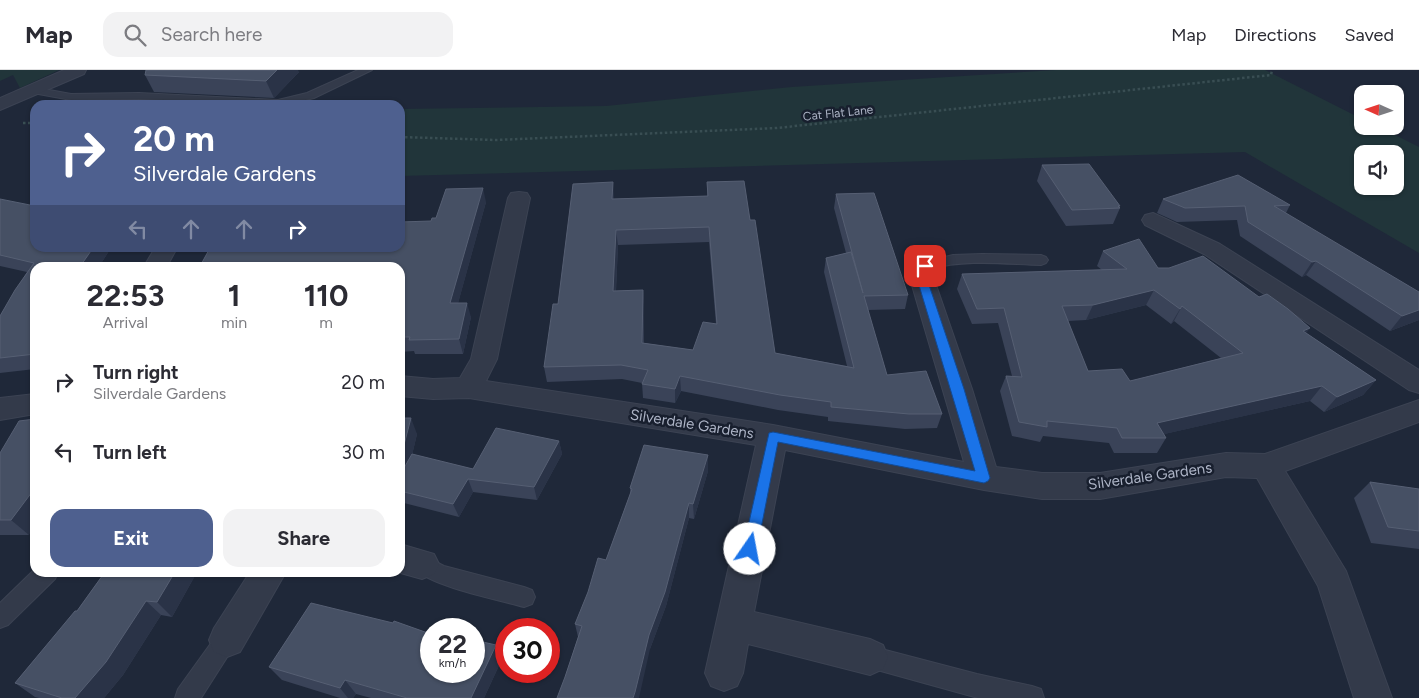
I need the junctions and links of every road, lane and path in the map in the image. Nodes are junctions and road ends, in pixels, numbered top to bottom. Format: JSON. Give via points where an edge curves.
{"nodes":[{"id":1,"x":78,"y":70,"type":"edge"},
{"id":2,"x":367,"y":70,"type":"edge"},
{"id":3,"x":1272,"y":70,"type":"edge"},
{"id":4,"x":33,"y":90,"type":"junction"},
{"id":5,"x":218,"y":100,"type":"edge"},
{"id":6,"x":292,"y":100,"type":"edge"},
{"id":7,"x":0,"y":105,"type":"edge"},
{"id":8,"x":405,"y":138,"type":"edge"},
{"id":9,"x":519,"y":198,"type":"dead end"},
{"id":10,"x":1153,"y":220,"type":"dead end"},
{"id":11,"x":1041,"y":260,"type":"dead end"},
{"id":12,"x":923,"y":282,"type":"joint"},
{"id":13,"x":1419,"y":383,"type":"edge"},
{"id":14,"x":405,"y":386,"type":"edge"},
{"id":15,"x":469,"y":388,"type":"junction"},
{"id":16,"x":30,"y":405,"type":"edge"},
{"id":17,"x":0,"y":409,"type":"edge"},
{"id":18,"x":1419,"y":411,"type":"edge"},
{"id":19,"x":773,"y":436,"type":"junction"},
{"id":20,"x":1266,"y":466,"type":"junction"},
{"id":21,"x":984,"y":478,"type":"junction"},
{"id":22,"x":411,"y":561,"type":"edge"},
{"id":23,"x":42,"y":577,"type":"edge"},
{"id":24,"x":266,"y":577,"type":"edge"},
{"id":25,"x":524,"y":597,"type":"dead end"},
{"id":26,"x":0,"y":618,"type":"edge"},
{"id":27,"x":734,"y":624,"type":"junction"},
{"id":28,"x":227,"y":640,"type":"joint"},
{"id":29,"x":870,"y":657,"type":"joint"},
{"id":30,"x":724,"y":673,"type":"dead end"},
{"id":31,"x":187,"y":698,"type":"edge"},
{"id":32,"x":1032,"y":698,"type":"edge"},
{"id":33,"x":1373,"y":698,"type":"edge"}],
"edges":[{"from":1,"to":4,"type":"street"},
{"from":2,"to":6,"type":"lane","via":[[310,96]]},
{"from":3,"to":8,"type":"path","name":"Cat Flat Lane","via":[[1271,75],[777,128],[496,140]]},
{"from":4,"to":5,"type":"lane","via":[[71,97]]},
{"from":4,"to":7,"type":"street"},
{"from":9,"to":15,"type":"street","via":[[484,360]]},
{"from":10,"to":13,"type":"street","via":[[1212,249]]},
{"from":11,"to":12,"type":"lane","via":[[938,261],[925,266],[921,272]]},
{"from":12,"to":21,"type":"street"},
{"from":14,"to":15,"type":"street","name":"Silverdale Gardens"},
{"from":15,"to":19,"type":"street","name":"Silverdale Gardens"},
{"from":16,"to":17,"type":"street"},
{"from":18,"to":20,"type":"street","name":"Silverdale Gardens"},
{"from":19,"to":21,"type":"street","name":"Silverdale Gardens"},
{"from":19,"to":27,"type":"street"},
{"from":20,"to":21,"type":"street","name":"Silverdale Gardens","via":[[1226,465],[1100,486],[1042,486]]},
{"from":20,"to":33,"type":"street","via":[[1334,582]]},
{"from":22,"to":25,"type":"lane","via":[[439,574]]},
{"from":23,"to":26,"type":"lane"},
{"from":24,"to":28,"type":"street"},
{"from":27,"to":29,"type":"street"},
{"from":27,"to":30,"type":"street"},
{"from":28,"to":31,"type":"lane"},
{"from":29,"to":32,"type":"lane"}]}
